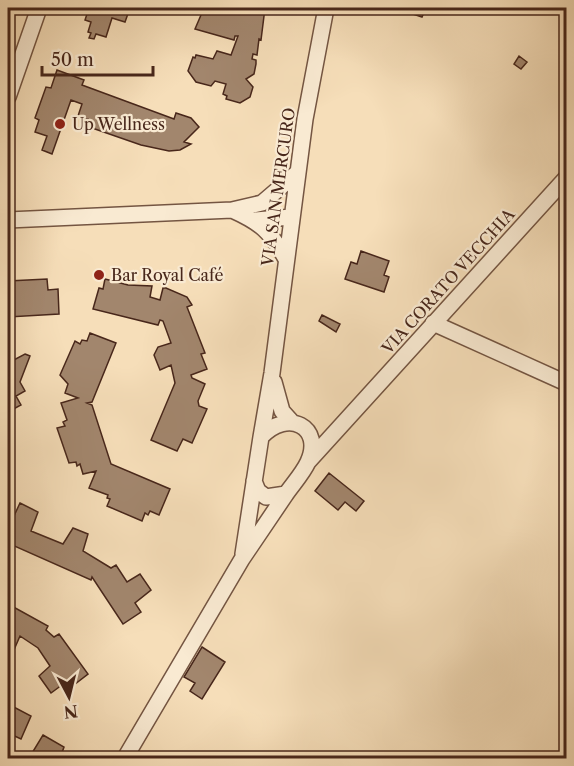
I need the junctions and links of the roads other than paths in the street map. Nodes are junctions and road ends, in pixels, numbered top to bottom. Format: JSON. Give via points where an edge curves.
{"nodes":[{"id":1,"x":39,"y":8,"type":"edge"},
{"id":2,"x":326,"y":8,"type":"edge"},
{"id":3,"x":8,"y":98,"type":"edge"},
{"id":4,"x":297,"y":173,"type":"junction"},
{"id":5,"x":567,"y":178,"type":"edge"},
{"id":6,"x":262,"y":203,"type":"junction"},
{"id":7,"x":232,"y":210,"type":"junction"},
{"id":8,"x":291,"y":217,"type":"junction"},
{"id":9,"x":8,"y":220,"type":"edge"},
{"id":10,"x":256,"y":220,"type":"junction"},
{"id":11,"x":286,"y":259,"type":"junction"},
{"id":12,"x":434,"y":323,"type":"junction"},
{"id":13,"x":272,"y":373,"type":"junction"},
{"id":14,"x":567,"y":383,"type":"edge"},
{"id":15,"x":356,"y":410,"type":"junction"},
{"id":16,"x":291,"y":421,"type":"junction"},
{"id":17,"x":306,"y":430,"type":"junction"},
{"id":18,"x":261,"y":437,"type":"junction"},
{"id":19,"x":308,"y":462,"type":"junction"},
{"id":20,"x":254,"y":481,"type":"junction"},
{"id":21,"x":286,"y":494,"type":"junction"},
{"id":22,"x":242,"y":559,"type":"junction"},
{"id":23,"x":125,"y":759,"type":"edge"}],
"edges":[{"from":1,"to":3,"type":"street"},
{"from":2,"to":4,"type":"street","name":"VIA SAN MERCURO"},
{"from":4,"to":6,"type":"street"},
{"from":4,"to":8,"type":"street","name":"VIA SAN MERCURO"},
{"from":5,"to":12,"type":"street","name":"VIA CORATO VECCHIA"},
{"from":6,"to":7,"type":"street"},
{"from":6,"to":8,"type":"street","via":[[279,207]]},
{"from":7,"to":9,"type":"street"},
{"from":7,"to":10,"type":"street"},
{"from":8,"to":10,"type":"street"},
{"from":8,"to":11,"type":"street","name":"VIA SAN MERCURO"},
{"from":10,"to":11,"type":"street","via":[[272,235]]},
{"from":11,"to":13,"type":"street","name":"VIA SAN MERCURO"},
{"from":12,"to":14,"type":"street"},
{"from":12,"to":15,"type":"street","name":"VIA CORATO VECCHIA"},
{"from":13,"to":16,"type":"street","via":[[282,411]]},
{"from":13,"to":18,"type":"street","name":"VIA SAN MERCURO"},
{"from":15,"to":17,"type":"street","name":"VIA CORATO VECCHIA","via":[[333,427]]},
{"from":15,"to":19,"type":"street","name":"VIA CORATO VECCHIA"},
{"from":16,"to":17,"type":"street"},
{"from":16,"to":18,"type":"street","via":[[278,423]]},
{"from":17,"to":19,"type":"street","via":[[311,440]]},
{"from":18,"to":20,"type":"street","name":"VIA CORATO VECCHIA"},
{"from":19,"to":21,"type":"street","name":"VIA CORATO VECCHIA"},
{"from":20,"to":21,"type":"street","via":[[266,497]]},
{"from":20,"to":22,"type":"street","name":"VIA CORATO VECCHIA"},
{"from":21,"to":22,"type":"street","name":"VIA CORATO VECCHIA"},
{"from":22,"to":23,"type":"street","name":"VIA CORATO VECCHIA"}]}
